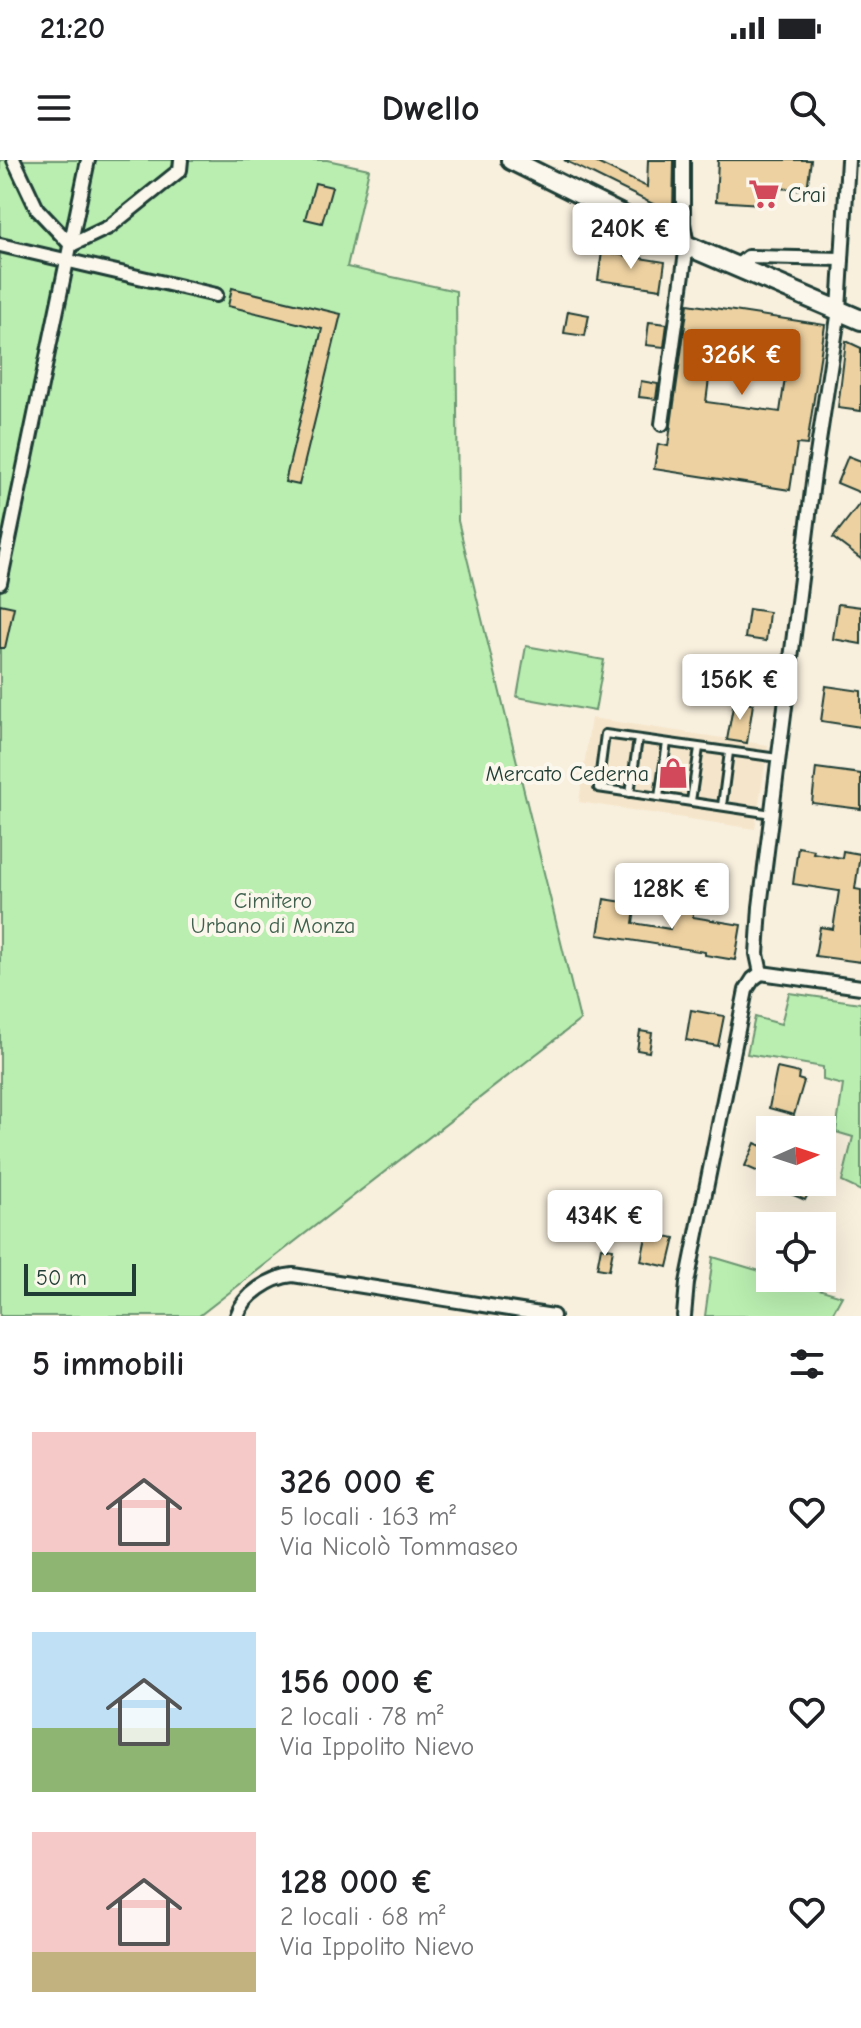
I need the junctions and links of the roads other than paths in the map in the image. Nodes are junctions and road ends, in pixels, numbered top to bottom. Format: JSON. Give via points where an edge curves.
{"nodes":[{"id":1,"x":14,"y":160,"type":"edge"},
{"id":2,"x":88,"y":160,"type":"edge"},
{"id":3,"x":181,"y":160,"type":"edge"},
{"id":4,"x":511,"y":160,"type":"edge"},
{"id":5,"x":683,"y":160,"type":"edge"},
{"id":6,"x":848,"y":160,"type":"edge"},
{"id":7,"x":0,"y":245,"type":"edge"},
{"id":8,"x":71,"y":245,"type":"junction"},
{"id":9,"x":687,"y":245,"type":"junction"},
{"id":10,"x":68,"y":259,"type":"junction"},
{"id":11,"x":842,"y":259,"type":"junction"},
{"id":12,"x":737,"y":266,"type":"junction"},
{"id":13,"x":216,"y":295,"type":"dead end"},
{"id":14,"x":839,"y":310,"type":"junction"},
{"id":15,"x":861,"y":314,"type":"edge"},
{"id":16,"x":861,"y":320,"type":"edge"},
{"id":17,"x":662,"y":424,"type":"dead end"},
{"id":18,"x":0,"y":583,"type":"edge"},
{"id":19,"x":638,"y":739,"type":"junction"},
{"id":20,"x":667,"y":743,"type":"junction"},
{"id":21,"x":699,"y":748,"type":"junction"},
{"id":22,"x":729,"y":752,"type":"junction"},
{"id":23,"x":778,"y":758,"type":"junction"},
{"id":24,"x":630,"y":793,"type":"junction"},
{"id":25,"x":659,"y":797,"type":"junction"},
{"id":26,"x":691,"y":801,"type":"junction"},
{"id":27,"x":722,"y":806,"type":"junction"},
{"id":28,"x":772,"y":814,"type":"junction"},
{"id":29,"x":761,"y":973,"type":"junction"},
{"id":30,"x":861,"y":987,"type":"edge"},
{"id":31,"x":237,"y":1316,"type":"edge"},
{"id":32,"x":553,"y":1316,"type":"edge"},
{"id":33,"x":684,"y":1316,"type":"edge"}],
"edges":[{"from":1,"to":8,"type":"street","via":[[37,209]]},
{"from":2,"to":8,"type":"street"},
{"from":3,"to":8,"type":"street","via":[[180,170],[109,227]]},
{"from":4,"to":9,"type":"street"},
{"from":5,"to":9,"type":"street"},
{"from":6,"to":11,"type":"street"},
{"from":7,"to":10,"type":"street"},
{"from":8,"to":10,"type":"street"},
{"from":9,"to":12,"type":"street"},
{"from":9,"to":17,"type":"street"},
{"from":10,"to":13,"type":"street"},
{"from":10,"to":18,"type":"street"},
{"from":11,"to":12,"type":"street","via":[[748,257]]},
{"from":11,"to":14,"type":"street"},
{"from":12,"to":14,"type":"street"},
{"from":14,"to":15,"type":"street"},
{"from":14,"to":16,"type":"street"},
{"from":14,"to":23,"type":"street"},
{"from":19,"to":20,"type":"lane"},
{"from":19,"to":24,"type":"lane"},
{"from":19,"to":24,"type":"lane","via":[[605,734],[603,747],[598,788]]},
{"from":20,"to":21,"type":"lane"},
{"from":20,"to":25,"type":"lane"},
{"from":21,"to":22,"type":"lane"},
{"from":21,"to":26,"type":"lane"},
{"from":22,"to":23,"type":"lane"},
{"from":22,"to":27,"type":"lane"},
{"from":23,"to":28,"type":"street"},
{"from":24,"to":25,"type":"lane"},
{"from":25,"to":26,"type":"lane"},
{"from":26,"to":27,"type":"lane"},
{"from":27,"to":28,"type":"lane"},
{"from":28,"to":29,"type":"street","via":[[757,954]]},
{"from":29,"to":30,"type":"street"},
{"from":29,"to":33,"type":"street","via":[[746,990]]},
{"from":31,"to":32,"type":"street","via":[[256,1290],[293,1275]]}]}
